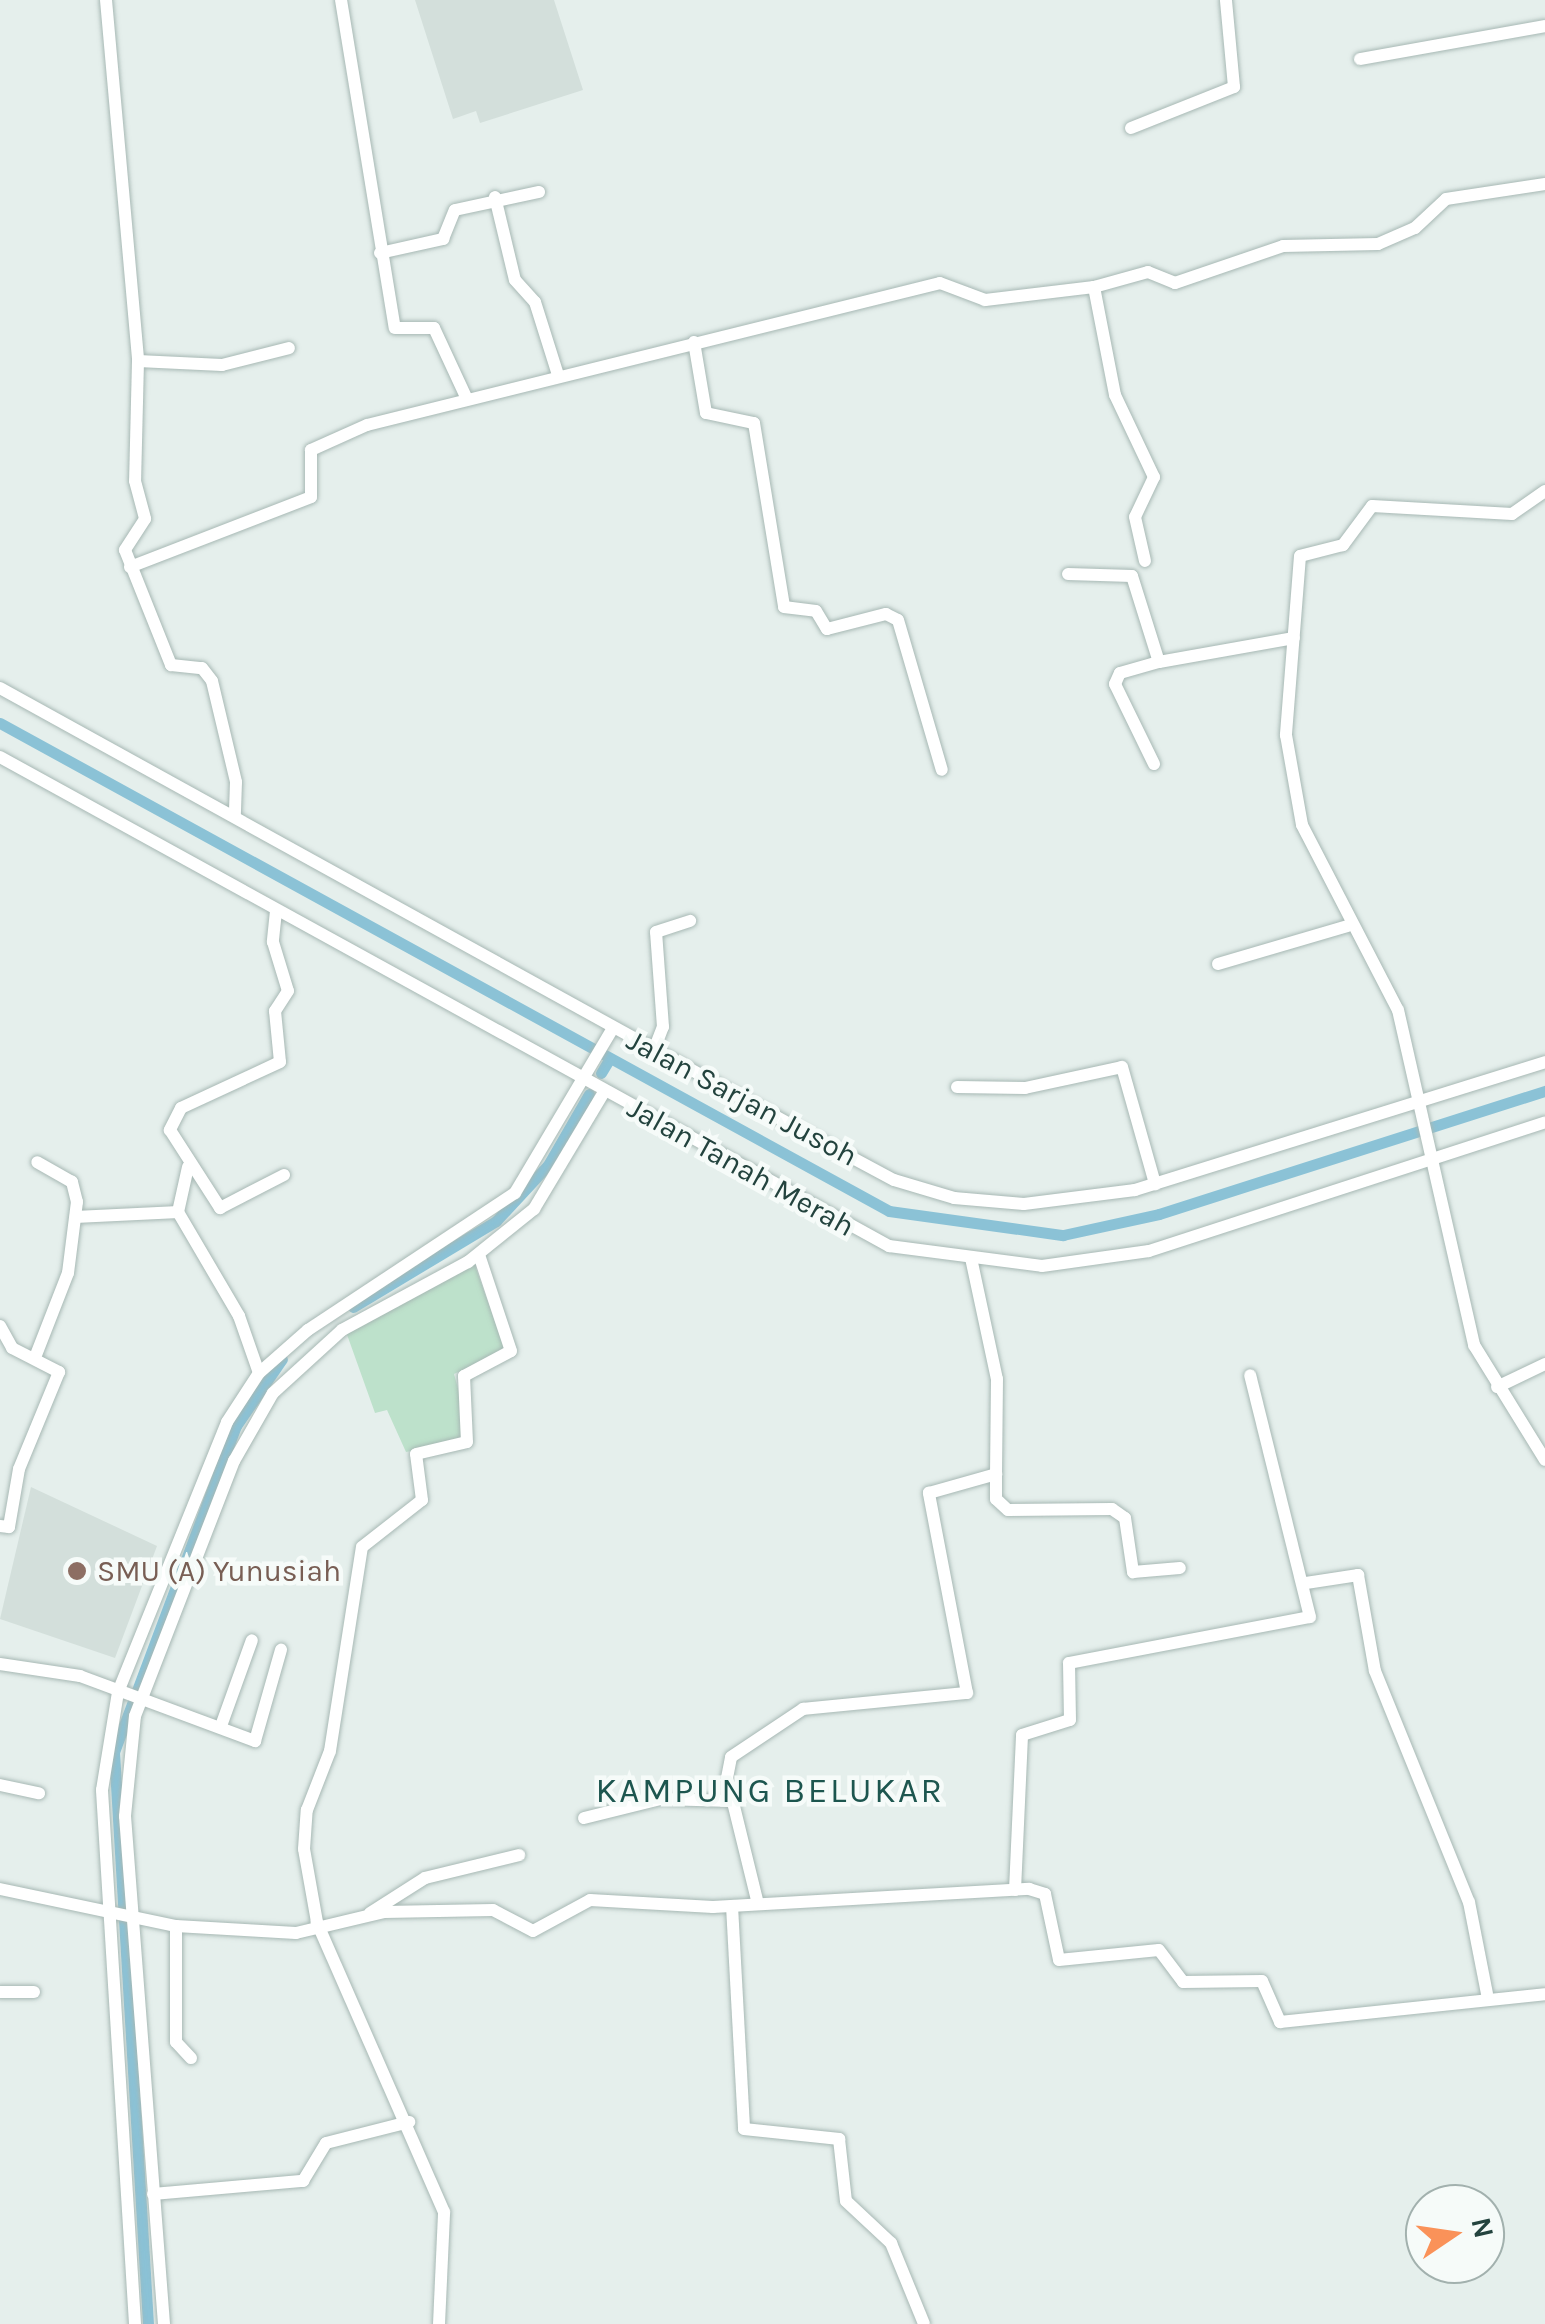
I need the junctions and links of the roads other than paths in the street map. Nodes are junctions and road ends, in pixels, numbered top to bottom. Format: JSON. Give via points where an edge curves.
{"nodes":[{"id":1,"x":106,"y":0,"type":"edge"},
{"id":2,"x":341,"y":0,"type":"edge"},
{"id":3,"x":1226,"y":0,"type":"edge"},
{"id":4,"x":1545,"y":26,"type":"edge"},
{"id":5,"x":1360,"y":59,"type":"dead end"},
{"id":6,"x":1131,"y":128,"type":"dead end"},
{"id":7,"x":1545,"y":184,"type":"edge"},
{"id":8,"x":539,"y":192,"type":"dead end"},
{"id":9,"x":495,"y":197,"type":"junction"},
{"id":10,"x":380,"y":253,"type":"junction"},
{"id":11,"x":1094,"y":287,"type":"junction"},
{"id":12,"x":694,"y":342,"type":"junction"},
{"id":13,"x":289,"y":348,"type":"dead end"},
{"id":14,"x":138,"y":361,"type":"junction"},
{"id":15,"x":558,"y":375,"type":"junction"},
{"id":16,"x":466,"y":397,"type":"junction"},
{"id":17,"x":1545,"y":490,"type":"edge"},
{"id":18,"x":1145,"y":561,"type":"dead end"},
{"id":19,"x":130,"y":567,"type":"junction"},
{"id":20,"x":1068,"y":574,"type":"dead end"},
{"id":21,"x":1294,"y":638,"type":"junction"},
{"id":22,"x":1160,"y":662,"type":"junction"},
{"id":23,"x":0,"y":688,"type":"edge"},
{"id":24,"x":0,"y":757,"type":"edge"},
{"id":25,"x":1154,"y":764,"type":"dead end"},
{"id":26,"x":942,"y":770,"type":"dead end"},
{"id":27,"x":234,"y":817,"type":"junction"},
{"id":28,"x":276,"y":910,"type":"junction"},
{"id":29,"x":690,"y":921,"type":"dead end"},
{"id":30,"x":1348,"y":926,"type":"junction"},
{"id":31,"x":1218,"y":964,"type":"dead end"},
{"id":32,"x":610,"y":1034,"type":"junction"},
{"id":33,"x":654,"y":1050,"type":"junction"},
{"id":34,"x":1545,"y":1062,"type":"edge"},
{"id":35,"x":589,"y":1075,"type":"junction"},
{"id":36,"x":957,"y":1088,"type":"dead end"},
{"id":37,"x":604,"y":1092,"type":"junction"},
{"id":38,"x":1418,"y":1100,"type":"junction"},
{"id":39,"x":1545,"y":1122,"type":"edge"},
{"id":40,"x":1427,"y":1153,"type":"junction"},
{"id":41,"x":37,"y":1162,"type":"dead end"},
{"id":42,"x":188,"y":1167,"type":"junction"},
{"id":43,"x":284,"y":1176,"type":"dead end"},
{"id":44,"x":1154,"y":1184,"type":"junction"},
{"id":45,"x":178,"y":1212,"type":"junction"},
{"id":46,"x":76,"y":1217,"type":"junction"},
{"id":47,"x":479,"y":1255,"type":"junction"},
{"id":48,"x":971,"y":1258,"type":"junction"},
{"id":49,"x":409,"y":1280,"type":"junction"},
{"id":50,"x":0,"y":1326,"type":"edge"},
{"id":51,"x":36,"y":1355,"type":"junction"},
{"id":52,"x":1545,"y":1364,"type":"edge"},
{"id":53,"x":259,"y":1373,"type":"junction"},
{"id":54,"x":1250,"y":1375,"type":"dead end"},
{"id":55,"x":1497,"y":1387,"type":"junction"},
{"id":56,"x":1545,"y":1460,"type":"edge"},
{"id":57,"x":996,"y":1474,"type":"junction"},
{"id":58,"x":0,"y":1526,"type":"edge"},
{"id":59,"x":1180,"y":1568,"type":"dead end"},
{"id":60,"x":1306,"y":1583,"type":"junction"},
{"id":61,"x":252,"y":1640,"type":"dead end"},
{"id":62,"x":281,"y":1650,"type":"dead end"},
{"id":63,"x":0,"y":1664,"type":"edge"},
{"id":64,"x":130,"y":1696,"type":"junction"},
{"id":65,"x":221,"y":1726,"type":"junction"},
{"id":66,"x":0,"y":1785,"type":"edge"},
{"id":67,"x":39,"y":1793,"type":"dead end"},
{"id":68,"x":732,"y":1800,"type":"junction"},
{"id":69,"x":584,"y":1818,"type":"dead end"},
{"id":70,"x":519,"y":1855,"type":"dead end"},
{"id":71,"x":0,"y":1888,"type":"edge"},
{"id":72,"x":1015,"y":1890,"type":"junction"},
{"id":73,"x":758,"y":1904,"type":"junction"},
{"id":74,"x":732,"y":1906,"type":"junction"},
{"id":75,"x":367,"y":1915,"type":"junction"},
{"id":76,"x":124,"y":1916,"type":"junction"},
{"id":77,"x":176,"y":1926,"type":"junction"},
{"id":78,"x":322,"y":1928,"type":"junction"},
{"id":79,"x":0,"y":1992,"type":"edge"},
{"id":80,"x":34,"y":1992,"type":"dead end"},
{"id":81,"x":1487,"y":1994,"type":"junction"},
{"id":82,"x":1545,"y":1994,"type":"edge"},
{"id":83,"x":191,"y":2058,"type":"dead end"},
{"id":84,"x":409,"y":2122,"type":"junction"},
{"id":85,"x":154,"y":2194,"type":"junction"},
{"id":86,"x":134,"y":2324,"type":"edge"},
{"id":87,"x":164,"y":2324,"type":"edge"},
{"id":88,"x":439,"y":2324,"type":"edge"},
{"id":89,"x":924,"y":2324,"type":"edge"}],
"edges":[{"from":1,"to":14,"type":"street"},
{"from":2,"to":10,"type":"street"},
{"from":3,"to":6,"type":"street","via":[[1234,87]]},
{"from":4,"to":5,"type":"street"},
{"from":7,"to":11,"type":"street","via":[[1446,198],[1415,228],[1378,244],[1282,246],[1175,283],[1148,272]]},
{"from":8,"to":9,"type":"street"},
{"from":9,"to":10,"type":"street","via":[[452,212],[436,242]]},
{"from":9,"to":15,"type":"street","via":[[516,280],[535,302]]},
{"from":10,"to":16,"type":"street","via":[[395,328],[434,328]]},
{"from":11,"to":12,"type":"street","via":[[984,300],[929,284]]},
{"from":11,"to":18,"type":"street","via":[[1116,395],[1154,477],[1134,517]]},
{"from":12,"to":15,"type":"street"},
{"from":12,"to":26,"type":"street","via":[[706,413],[754,422],[784,607],[816,611],[826,629],[886,614],[898,620]]},
{"from":13,"to":14,"type":"street","via":[[222,365]]},
{"from":14,"to":19,"type":"street","via":[[135,481],[145,519],[126,543]]},
{"from":15,"to":16,"type":"street"},
{"from":16,"to":19,"type":"street","via":[[316,445],[311,497]]},
{"from":17,"to":21,"type":"street","via":[[1512,514],[1364,509],[1343,545],[1294,562]]},
{"from":19,"to":27,"type":"street","via":[[171,665],[202,668],[212,681],[236,782]]},
{"from":20,"to":22,"type":"street","via":[[1132,576]]},
{"from":21,"to":22,"type":"street"},
{"from":21,"to":30,"type":"street","via":[[1292,782]]},
{"from":22,"to":25,"type":"street","via":[[1120,673],[1114,684]]},
{"from":23,"to":27,"type":"street","name":"Jalan Sarjan Jusoh"},
{"from":24,"to":28,"type":"street","name":"Jalan Tanah Merah"},
{"from":27,"to":32,"type":"street","name":"Jalan Sarjan Jusoh"},
{"from":28,"to":35,"type":"street","name":"Jalan Tanah Merah"},
{"from":28,"to":42,"type":"street","via":[[274,942],[288,991],[274,1019],[283,1054],[266,1074],[172,1116]]},
{"from":29,"to":33,"type":"street","via":[[656,932],[663,1027]]},
{"from":30,"to":31,"type":"street"},
{"from":30,"to":38,"type":"street","via":[[1395,1000]]},
{"from":32,"to":33,"type":"street","name":"Jalan Sarjan Jusoh"},
{"from":32,"to":35,"type":"street"},
{"from":33,"to":44,"type":"street","name":"Jalan Sarjan Jusoh","via":[[894,1180],[940,1195],[1024,1204]]},
{"from":34,"to":38,"type":"street","name":"Jalan Sarjan Jusoh"},
{"from":35,"to":37,"type":"street","name":"Jalan Tanah Merah"},
{"from":35,"to":49,"type":"street","via":[[515,1193]]},
{"from":36,"to":44,"type":"street","via":[[1025,1088],[1122,1067]]},
{"from":37,"to":47,"type":"street","via":[[534,1209]]},
{"from":37,"to":48,"type":"street","name":"Jalan Tanah Merah","via":[[864,1236]]},
{"from":38,"to":40,"type":"street"},
{"from":38,"to":44,"type":"street","name":"Jalan Sarjan Jusoh"},
{"from":39,"to":40,"type":"street","name":"Jalan Tanah Merah"},
{"from":40,"to":48,"type":"street","name":"Jalan Tanah Merah","via":[[1148,1251],[1042,1266]]},
{"from":40,"to":55,"type":"street","via":[[1474,1345]]},
{"from":41,"to":46,"type":"street","via":[[72,1182]]},
{"from":42,"to":43,"type":"street","via":[[224,1209]]},
{"from":42,"to":45,"type":"street"},
{"from":45,"to":46,"type":"street"},
{"from":45,"to":53,"type":"street","via":[[239,1316]]},
{"from":46,"to":51,"type":"street","via":[[63,1290]]},
{"from":47,"to":49,"type":"street"},
{"from":47,"to":78,"type":"street","via":[[512,1351],[464,1376],[467,1442],[416,1454],[422,1500],[362,1547],[330,1751],[307,1810],[306,1862]]},
{"from":48,"to":57,"type":"street","via":[[997,1379]]},
{"from":49,"to":53,"type":"street"},
{"from":49,"to":64,"type":"street","via":[[273,1393],[234,1461]]},
{"from":50,"to":51,"type":"street","via":[[12,1348]]},
{"from":51,"to":58,"type":"street","via":[[56,1364],[58,1376],[18,1469],[9,1527]]},
{"from":52,"to":55,"type":"street"},
{"from":53,"to":64,"type":"street","via":[[227,1422]]},
{"from":54,"to":60,"type":"street"},
{"from":55,"to":56,"type":"street","via":[[1518,1406]]},
{"from":57,"to":59,"type":"street","via":[[996,1498],[1008,1510],[1112,1509],[1125,1518],[1133,1572]]},
{"from":57,"to":68,"type":"street","via":[[929,1493],[968,1694],[794,1713],[731,1757]]},
{"from":60,"to":72,"type":"street","via":[[1307,1621],[1068,1663],[1070,1720],[1022,1736]]},
{"from":60,"to":81,"type":"street","via":[[1360,1578],[1375,1671],[1469,1902]]},
{"from":61,"to":65,"type":"street"},
{"from":62,"to":65,"type":"street","via":[[262,1740]]},
{"from":63,"to":64,"type":"street","via":[[61,1671]]},
{"from":64,"to":65,"type":"street"},
{"from":64,"to":76,"type":"street"},
{"from":64,"to":76,"type":"street","via":[[102,1767]]},
{"from":66,"to":67,"type":"street"},
{"from":68,"to":69,"type":"street","via":[[662,1799]]},
{"from":68,"to":73,"type":"street"},
{"from":70,"to":75,"type":"street","via":[[425,1878]]},
{"from":71,"to":76,"type":"street"},
{"from":72,"to":73,"type":"street"},
{"from":72,"to":81,"type":"street","via":[[1045,1894],[1059,1960],[1158,1950],[1183,1982],[1262,1980],[1280,2022]]},
{"from":73,"to":74,"type":"street"},
{"from":74,"to":75,"type":"street","via":[[590,1900],[533,1931],[493,1910]]},
{"from":74,"to":89,"type":"street","via":[[744,2129],[839,2138],[846,2200],[891,2243]]},
{"from":75,"to":78,"type":"street"},
{"from":76,"to":77,"type":"street"},
{"from":76,"to":85,"type":"street"},
{"from":76,"to":86,"type":"street"},
{"from":77,"to":78,"type":"street"},
{"from":77,"to":83,"type":"street","via":[[176,2042]]},
{"from":78,"to":84,"type":"street"},
{"from":79,"to":80,"type":"street"},
{"from":81,"to":82,"type":"street"},
{"from":84,"to":85,"type":"street","via":[[326,2143],[303,2181]]},
{"from":84,"to":88,"type":"street","via":[[444,2212]]},
{"from":85,"to":87,"type":"street"}]}
